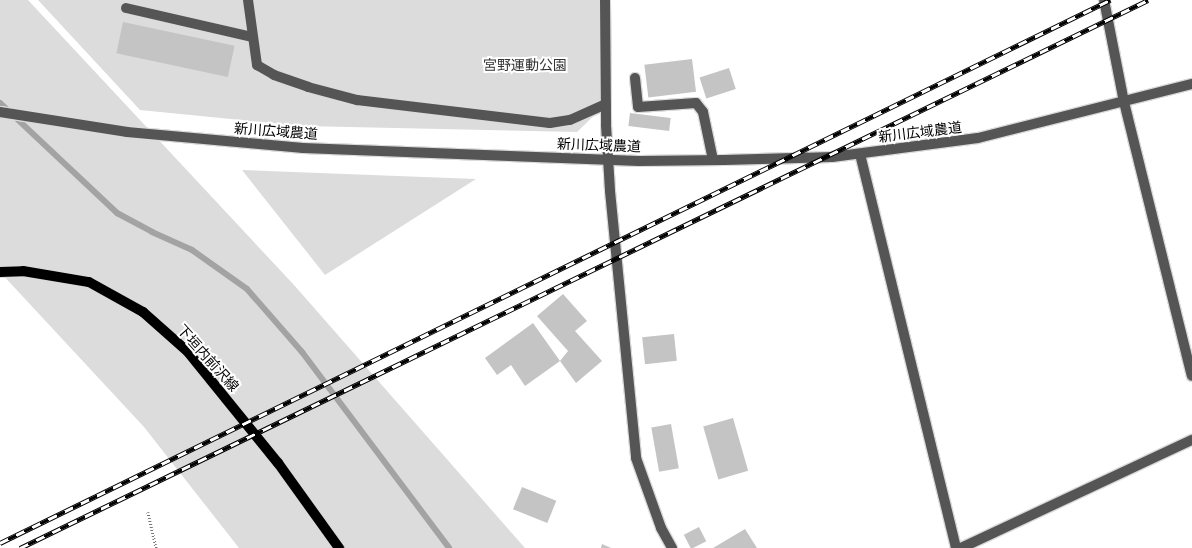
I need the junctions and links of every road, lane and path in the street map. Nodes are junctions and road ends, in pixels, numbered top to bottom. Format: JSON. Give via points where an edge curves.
{"nodes":[{"id":1,"x":248,"y":0,"type":"edge"},
{"id":2,"x":605,"y":0,"type":"edge"},
{"id":3,"x":1104,"y":0,"type":"edge"},
{"id":4,"x":126,"y":8,"type":"dead end"},
{"id":5,"x":253,"y":37,"type":"junction"},
{"id":6,"x":635,"y":78,"type":"dead end"},
{"id":7,"x":1192,"y":84,"type":"edge"},
{"id":8,"x":1124,"y":102,"type":"junction"},
{"id":9,"x":606,"y":104,"type":"junction"},
{"id":10,"x":0,"y":112,"type":"edge"},
{"id":11,"x":860,"y":154,"type":"junction"},
{"id":12,"x":608,"y":160,"type":"junction"},
{"id":13,"x":714,"y":160,"type":"junction"},
{"id":14,"x":0,"y":272,"type":"edge"},
{"id":15,"x":1192,"y":376,"type":"edge"},
{"id":16,"x":1192,"y":440,"type":"edge"},
{"id":17,"x":148,"y":512,"type":"dead end"},
{"id":18,"x":156,"y":548,"type":"edge"},
{"id":19,"x":339,"y":548,"type":"edge"},
{"id":20,"x":672,"y":548,"type":"edge"},
{"id":21,"x":956,"y":548,"type":"edge"},
{"id":22,"x":961,"y":548,"type":"edge"}],
"edges":[{"from":1,"to":5,"type":"street"},
{"from":2,"to":9,"type":"street"},
{"from":3,"to":8,"type":"street"},
{"from":4,"to":5,"type":"street"},
{"from":5,"to":9,"type":"street","via":[[257,65],[281,77],[357,100],[550,123],[570,120]]},
{"from":6,"to":13,"type":"street","via":[[638,107],[696,103],[703,112]]},
{"from":7,"to":8,"type":"street","name":"新川広域農道"},
{"from":8,"to":11,"type":"street","name":"新川広域農道","via":[[978,138]]},
{"from":8,"to":15,"type":"street"},
{"from":9,"to":12,"type":"street"},
{"from":10,"to":12,"type":"street","name":"新川広域農道","via":[[127,132],[302,148]]},
{"from":11,"to":13,"type":"street","name":"新川広域農道"},
{"from":11,"to":21,"type":"street"},
{"from":12,"to":13,"type":"street","name":"新川広域農道"},
{"from":12,"to":20,"type":"street","via":[[636,458],[661,528]]},
{"from":14,"to":19,"type":"main road","name":"下垣内前沢線","via":[[23,271],[89,282],[143,312],[192,358],[278,463]]},
{"from":16,"to":22,"type":"street"},
{"from":17,"to":18,"type":"path"}]}
